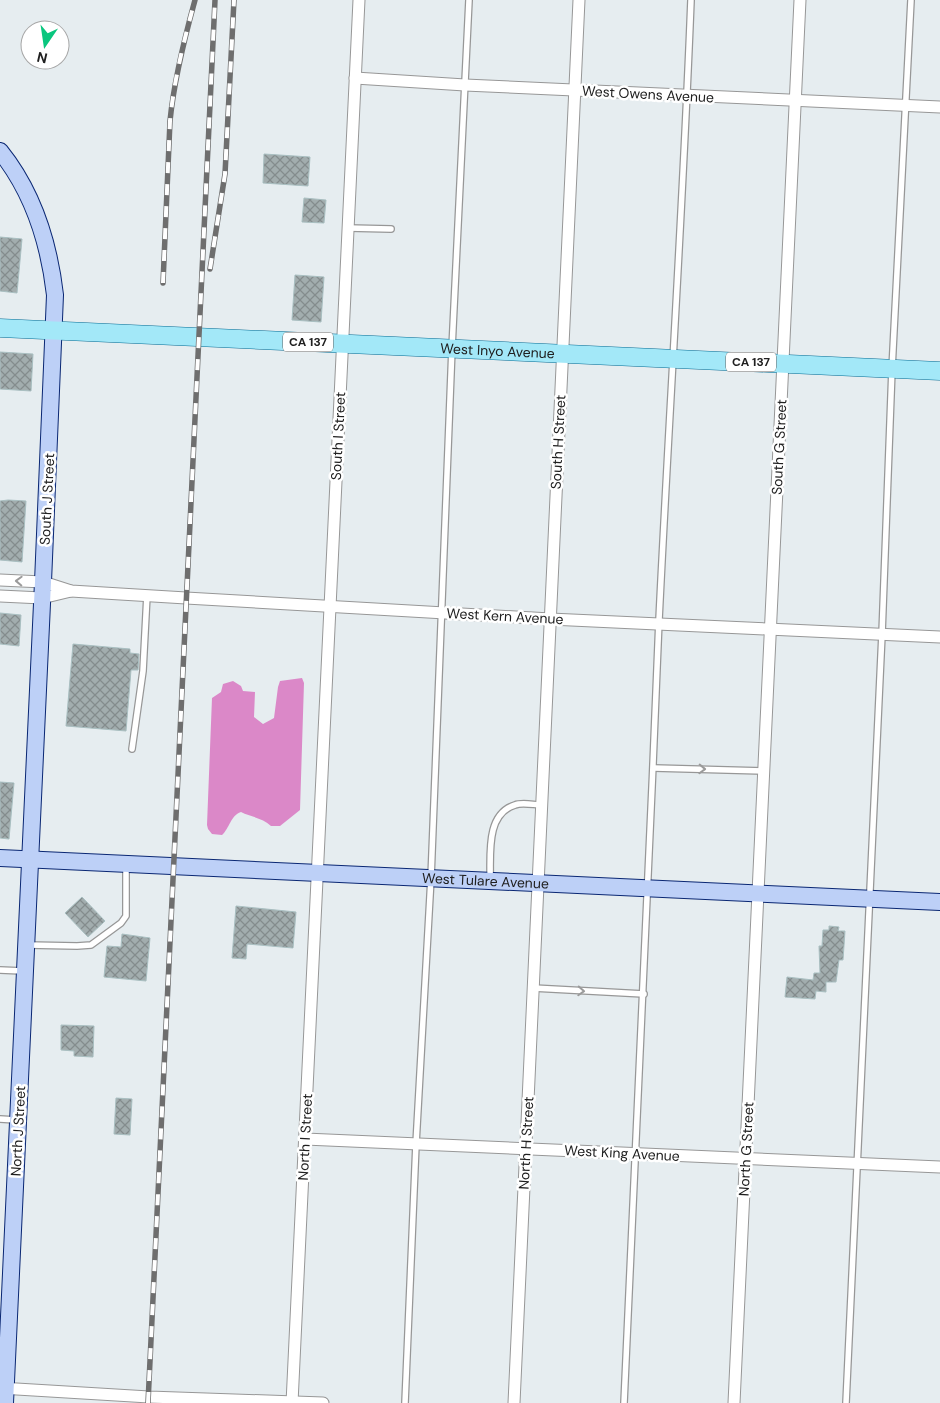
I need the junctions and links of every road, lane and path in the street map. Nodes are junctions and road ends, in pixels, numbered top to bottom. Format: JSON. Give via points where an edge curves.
{"nodes":[{"id":1,"x":359,"y":0,"type":"edge"},
{"id":2,"x":468,"y":0,"type":"edge"},
{"id":3,"x":579,"y":0,"type":"edge"},
{"id":4,"x":691,"y":0,"type":"edge"},
{"id":5,"x":800,"y":0,"type":"edge"},
{"id":6,"x":911,"y":0,"type":"edge"},
{"id":7,"x":355,"y":78,"type":"junction"},
{"id":8,"x":465,"y":85,"type":"junction"},
{"id":9,"x":574,"y":91,"type":"junction"},
{"id":10,"x":687,"y":96,"type":"junction"},
{"id":11,"x":795,"y":101,"type":"junction"},
{"id":12,"x":906,"y":106,"type":"junction"},
{"id":13,"x":940,"y":107,"type":"edge"},
{"id":14,"x":0,"y":151,"type":"edge"},
{"id":15,"x":348,"y":228,"type":"junction"},
{"id":16,"x":391,"y":229,"type":"dead end"},
{"id":17,"x":0,"y":328,"type":"edge"},
{"id":18,"x":54,"y":330,"type":"junction"},
{"id":19,"x":342,"y":343,"type":"junction"},
{"id":20,"x":452,"y":348,"type":"junction"},
{"id":21,"x":562,"y":354,"type":"junction"},
{"id":22,"x":672,"y":359,"type":"junction"},
{"id":23,"x":783,"y":364,"type":"junction"},
{"id":24,"x":892,"y":369,"type":"junction"},
{"id":25,"x":940,"y":371,"type":"edge"},
{"id":26,"x":0,"y":580,"type":"edge"},
{"id":27,"x":43,"y":590,"type":"junction"},
{"id":28,"x":147,"y":595,"type":"junction"},
{"id":29,"x":0,"y":596,"type":"edge"},
{"id":30,"x":329,"y":606,"type":"junction"},
{"id":31,"x":441,"y":613,"type":"junction"},
{"id":32,"x":550,"y":619,"type":"junction"},
{"id":33,"x":659,"y":623,"type":"junction"},
{"id":34,"x":771,"y":629,"type":"junction"},
{"id":35,"x":882,"y":634,"type":"junction"},
{"id":36,"x":940,"y":637,"type":"edge"},
{"id":37,"x":132,"y":749,"type":"dead end"},
{"id":38,"x":654,"y":768,"type":"junction"},
{"id":39,"x":764,"y":771,"type":"junction"},
{"id":40,"x":542,"y":805,"type":"junction"},
{"id":41,"x":0,"y":858,"type":"edge"},
{"id":42,"x":31,"y":860,"type":"junction"},
{"id":43,"x":126,"y":863,"type":"junction"},
{"id":44,"x":317,"y":872,"type":"junction"},
{"id":45,"x":430,"y":878,"type":"junction"},
{"id":46,"x":490,"y":881,"type":"junction"},
{"id":47,"x":538,"y":884,"type":"junction"},
{"id":48,"x":649,"y":889,"type":"junction"},
{"id":49,"x":759,"y":894,"type":"junction"},
{"id":50,"x":870,"y":899,"type":"junction"},
{"id":51,"x":940,"y":902,"type":"edge"},
{"id":52,"x":26,"y":944,"type":"junction"},
{"id":53,"x":0,"y":970,"type":"edge"},
{"id":54,"x":25,"y":971,"type":"junction"},
{"id":55,"x":533,"y":988,"type":"junction"},
{"id":56,"x":644,"y":994,"type":"junction"},
{"id":57,"x":0,"y":1119,"type":"edge"},
{"id":58,"x":18,"y":1120,"type":"junction"},
{"id":59,"x":304,"y":1139,"type":"junction"},
{"id":60,"x":416,"y":1144,"type":"junction"},
{"id":61,"x":526,"y":1149,"type":"junction"},
{"id":62,"x":637,"y":1154,"type":"junction"},
{"id":63,"x":746,"y":1159,"type":"junction"},
{"id":64,"x":856,"y":1164,"type":"junction"},
{"id":65,"x":940,"y":1167,"type":"edge"},
{"id":66,"x":4,"y":1393,"type":"edge"},
{"id":67,"x":113,"y":1399,"type":"edge"},
{"id":68,"x":292,"y":1402,"type":"edge"},
{"id":69,"x":322,"y":1403,"type":"edge"},
{"id":70,"x":405,"y":1403,"type":"edge"},
{"id":71,"x":514,"y":1403,"type":"edge"},
{"id":72,"x":624,"y":1403,"type":"edge"},
{"id":73,"x":734,"y":1403,"type":"edge"},
{"id":74,"x":846,"y":1403,"type":"edge"}],
"edges":[{"from":1,"to":7,"type":"street","name":"South I Street"},
{"from":2,"to":8,"type":"lane"},
{"from":3,"to":9,"type":"street","name":"South H Street"},
{"from":4,"to":10,"type":"lane"},
{"from":5,"to":11,"type":"street","name":"South G Street"},
{"from":6,"to":12,"type":"lane"},
{"from":7,"to":8,"type":"street","name":"West Owens Avenue"},
{"from":7,"to":15,"type":"street","name":"South I Street"},
{"from":8,"to":9,"type":"street","name":"West Owens Avenue"},
{"from":8,"to":20,"type":"lane"},
{"from":9,"to":10,"type":"street","name":"West Owens Avenue"},
{"from":9,"to":21,"type":"street","name":"South H Street"},
{"from":10,"to":11,"type":"street","name":"West Owens Avenue"},
{"from":10,"to":22,"type":"lane"},
{"from":11,"to":12,"type":"street","name":"West Owens Avenue"},
{"from":11,"to":23,"type":"street","name":"South G Street"},
{"from":12,"to":13,"type":"street","name":"West Owens Avenue"},
{"from":12,"to":24,"type":"lane"},
{"from":14,"to":18,"type":"main road","name":"South J Street","via":[[35,210],[44,236],[55,295]]},
{"from":15,"to":16,"type":"lane"},
{"from":15,"to":19,"type":"street","name":"South I Street"},
{"from":17,"to":18,"type":"main road","number":"CA 137"},
{"from":18,"to":19,"type":"main road","name":"West Inyo Avenue","number":"CA 137"},
{"from":18,"to":27,"type":"main road","name":"South J Street"},
{"from":19,"to":20,"type":"main road","name":"West Inyo Avenue","number":"CA 137"},
{"from":19,"to":30,"type":"street","name":"South I Street"},
{"from":20,"to":21,"type":"main road","name":"West Inyo Avenue","number":"CA 137"},
{"from":20,"to":31,"type":"lane"},
{"from":21,"to":22,"type":"main road","name":"West Inyo Avenue","number":"CA 137"},
{"from":21,"to":32,"type":"street","name":"South H Street"},
{"from":22,"to":23,"type":"main road","name":"West Inyo Avenue","number":"CA 137"},
{"from":22,"to":33,"type":"lane"},
{"from":23,"to":24,"type":"main road","name":"West Inyo Avenue","number":"CA 137"},
{"from":23,"to":34,"type":"street","name":"South G Street"},
{"from":24,"to":25,"type":"main road","name":"West Inyo Avenue","number":"CA 137"},
{"from":24,"to":35,"type":"lane"},
{"from":27,"to":26,"type":"street","one_way":true},
{"from":27,"to":28,"type":"street","name":"West Kern Avenue"},
{"from":27,"to":29,"type":"street"},
{"from":27,"to":42,"type":"main road","name":"South J Street"},
{"from":28,"to":30,"type":"street","name":"West Kern Avenue"},
{"from":28,"to":37,"type":"lane","via":[[143,671]]},
{"from":30,"to":31,"type":"street","name":"West Kern Avenue"},
{"from":30,"to":44,"type":"street","name":"South I Street"},
{"from":31,"to":32,"type":"street","name":"West Kern Avenue"},
{"from":31,"to":45,"type":"lane"},
{"from":32,"to":33,"type":"street","name":"West Kern Avenue"},
{"from":32,"to":40,"type":"street","name":"South H Street"},
{"from":33,"to":34,"type":"street","name":"West Kern Avenue"},
{"from":33,"to":38,"type":"lane"},
{"from":34,"to":35,"type":"street","name":"West Kern Avenue"},
{"from":34,"to":39,"type":"street","name":"South G Street"},
{"from":35,"to":36,"type":"street","name":"West Kern Avenue"},
{"from":35,"to":50,"type":"lane"},
{"from":38,"to":39,"type":"lane","one_way":true},
{"from":38,"to":48,"type":"lane"},
{"from":39,"to":49,"type":"street","name":"South G Street"},
{"from":40,"to":46,"type":"lane","via":[[515,804],[500,813],[492,832]]},
{"from":40,"to":47,"type":"street","name":"South H Street"},
{"from":41,"to":42,"type":"main road","name":"West Tulare Avenue"},
{"from":42,"to":43,"type":"main road","name":"West Tulare Avenue"},
{"from":42,"to":52,"type":"main road","name":"North J Street"},
{"from":43,"to":44,"type":"main road","name":"West Tulare Avenue"},
{"from":43,"to":52,"type":"lane","via":[[126,916],[121,922],[91,945]]},
{"from":44,"to":45,"type":"main road","name":"West Tulare Avenue"},
{"from":44,"to":59,"type":"street","name":"North I Street"},
{"from":45,"to":46,"type":"main road","name":"West Tulare Avenue"},
{"from":45,"to":60,"type":"lane"},
{"from":46,"to":47,"type":"main road","name":"West Tulare Avenue"},
{"from":47,"to":48,"type":"main road","name":"West Tulare Avenue"},
{"from":47,"to":55,"type":"street","name":"North H Street"},
{"from":48,"to":49,"type":"main road","name":"West Tulare Avenue"},
{"from":48,"to":56,"type":"lane"},
{"from":49,"to":50,"type":"main road","name":"West Tulare Avenue"},
{"from":49,"to":63,"type":"street","name":"North G Street"},
{"from":50,"to":51,"type":"main road","name":"West Tulare Avenue"},
{"from":50,"to":64,"type":"lane"},
{"from":52,"to":54,"type":"main road","name":"North J Street"},
{"from":53,"to":54,"type":"lane"},
{"from":54,"to":58,"type":"main road","name":"North J Street"},
{"from":55,"to":56,"type":"lane","one_way":true},
{"from":55,"to":61,"type":"street","name":"North H Street"},
{"from":56,"to":62,"type":"lane"},
{"from":57,"to":58,"type":"lane"},
{"from":58,"to":66,"type":"main road","name":"North J Street"},
{"from":59,"to":60,"type":"street","name":"West King Avenue"},
{"from":59,"to":68,"type":"street","name":"North I Street"},
{"from":60,"to":61,"type":"street","name":"West King Avenue"},
{"from":60,"to":70,"type":"lane"},
{"from":61,"to":62,"type":"street","name":"West King Avenue"},
{"from":61,"to":71,"type":"street","name":"North H Street"},
{"from":62,"to":63,"type":"street","name":"West King Avenue"},
{"from":62,"to":72,"type":"lane"},
{"from":63,"to":64,"type":"street","name":"West King Avenue"},
{"from":63,"to":73,"type":"street","name":"North G Street"},
{"from":64,"to":65,"type":"street","name":"West King Avenue"},
{"from":64,"to":74,"type":"lane"},
{"from":66,"to":67,"type":"street"},
{"from":67,"to":68,"type":"street"},
{"from":68,"to":69,"type":"street"}]}
